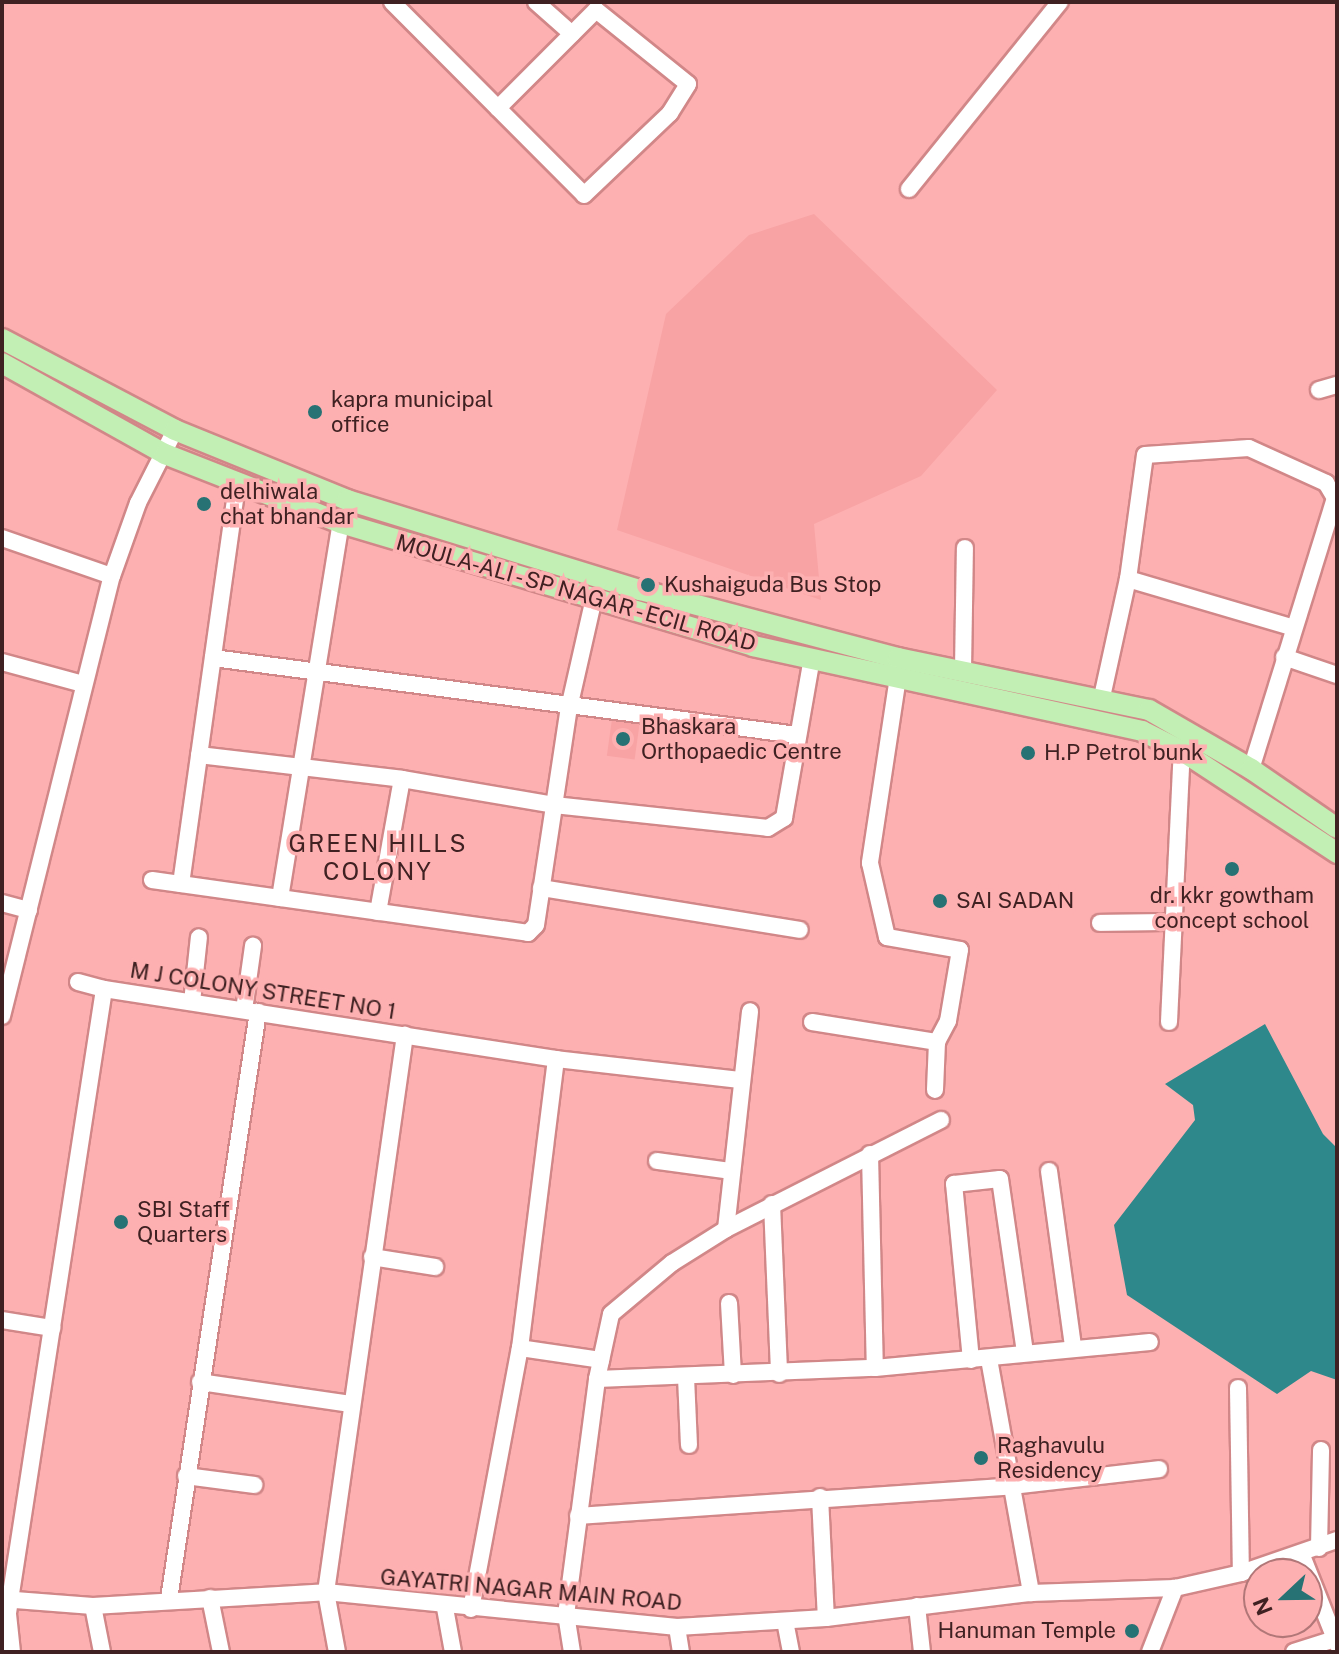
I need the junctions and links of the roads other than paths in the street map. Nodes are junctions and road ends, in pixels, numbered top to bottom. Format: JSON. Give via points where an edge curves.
{"nodes":[{"id":1,"x":392,"y":2,"type":"edge"},
{"id":2,"x":536,"y":2,"type":"edge"},
{"id":3,"x":1060,"y":2,"type":"edge"},
{"id":4,"x":572,"y":34,"type":"junction"},
{"id":5,"x":498,"y":108,"type":"junction"},
{"id":6,"x":909,"y":189,"type":"dead end"},
{"id":7,"x":2,"y":339,"type":"edge"},
{"id":8,"x":2,"y":363,"type":"edge"},
{"id":9,"x":1337,"y":385,"type":"edge"},
{"id":10,"x":1319,"y":390,"type":"dead end"},
{"id":11,"x":175,"y":430,"type":"junction"},
{"id":12,"x":165,"y":454,"type":"junction"},
{"id":13,"x":237,"y":485,"type":"junction"},
{"id":14,"x":341,"y":523,"type":"junction"},
{"id":15,"x":2,"y":538,"type":"edge"},
{"id":16,"x":965,"y":548,"type":"dead end"},
{"id":17,"x":112,"y":576,"type":"junction"},
{"id":18,"x":1128,"y":579,"type":"junction"},
{"id":19,"x":593,"y":602,"type":"junction"},
{"id":20,"x":1294,"y":628,"type":"junction"},
{"id":21,"x":1284,"y":657,"type":"junction"},
{"id":22,"x":213,"y":658,"type":"junction"},
{"id":23,"x":812,"y":658,"type":"junction"},
{"id":24,"x":2,"y":662,"type":"edge"},
{"id":25,"x":316,"y":669,"type":"junction"},
{"id":26,"x":963,"y":670,"type":"junction"},
{"id":27,"x":1337,"y":675,"type":"edge"},
{"id":28,"x":898,"y":677,"type":"junction"},
{"id":29,"x":83,"y":684,"type":"junction"},
{"id":30,"x":1102,"y":697,"type":"junction"},
{"id":31,"x":569,"y":708,"type":"junction"},
{"id":32,"x":797,"y":735,"type":"junction"},
{"id":33,"x":1182,"y":751,"type":"junction"},
{"id":34,"x":199,"y":755,"type":"junction"},
{"id":35,"x":303,"y":766,"type":"junction"},
{"id":36,"x":1251,"y":769,"type":"junction"},
{"id":37,"x":402,"y":779,"type":"junction"},
{"id":38,"x":554,"y":805,"type":"junction"},
{"id":39,"x":1337,"y":828,"type":"edge"},
{"id":40,"x":1337,"y":853,"type":"edge"},
{"id":41,"x":152,"y":880,"type":"dead end"},
{"id":42,"x":181,"y":884,"type":"junction"},
{"id":43,"x":541,"y":888,"type":"junction"},
{"id":44,"x":280,"y":898,"type":"junction"},
{"id":45,"x":2,"y":903,"type":"edge"},
{"id":46,"x":29,"y":910,"type":"junction"},
{"id":47,"x":378,"y":912,"type":"junction"},
{"id":48,"x":1176,"y":922,"type":"junction"},
{"id":49,"x":1100,"y":923,"type":"dead end"},
{"id":50,"x":800,"y":930,"type":"dead end"},
{"id":51,"x":199,"y":937,"type":"dead end"},
{"id":52,"x":253,"y":946,"type":"dead end"},
{"id":53,"x":78,"y":982,"type":"dead end"},
{"id":54,"x":104,"y":989,"type":"junction"},
{"id":55,"x":192,"y":1002,"type":"junction"},
{"id":56,"x":251,"y":1011,"type":"junction"},
{"id":57,"x":750,"y":1011,"type":"dead end"},
{"id":58,"x":2,"y":1016,"type":"edge"},
{"id":59,"x":812,"y":1022,"type":"dead end"},
{"id":60,"x":1169,"y":1022,"type":"dead end"},
{"id":61,"x":405,"y":1035,"type":"junction"},
{"id":62,"x":937,"y":1042,"type":"junction"},
{"id":63,"x":556,"y":1059,"type":"junction"},
{"id":64,"x":741,"y":1080,"type":"junction"},
{"id":65,"x":935,"y":1090,"type":"dead end"},
{"id":66,"x":941,"y":1120,"type":"dead end"},
{"id":67,"x":870,"y":1154,"type":"junction"},
{"id":68,"x":657,"y":1161,"type":"dead end"},
{"id":69,"x":731,"y":1171,"type":"junction"},
{"id":70,"x":1049,"y":1171,"type":"dead end"},
{"id":71,"x":772,"y":1204,"type":"junction"},
{"id":72,"x":726,"y":1229,"type":"junction"},
{"id":73,"x":372,"y":1257,"type":"junction"},
{"id":74,"x":435,"y":1267,"type":"dead end"},
{"id":75,"x":729,"y":1303,"type":"dead end"},
{"id":76,"x":2,"y":1320,"type":"edge"},
{"id":77,"x":52,"y":1328,"type":"junction"},
{"id":78,"x":1150,"y":1342,"type":"dead end"},
{"id":79,"x":1073,"y":1347,"type":"junction"},
{"id":80,"x":520,"y":1348,"type":"junction"},
{"id":81,"x":1025,"y":1352,"type":"junction"},
{"id":82,"x":989,"y":1359,"type":"junction"},
{"id":83,"x":601,"y":1360,"type":"junction"},
{"id":84,"x":971,"y":1360,"type":"junction"},
{"id":85,"x":875,"y":1368,"type":"junction"},
{"id":86,"x":779,"y":1374,"type":"junction"},
{"id":87,"x":733,"y":1375,"type":"junction"},
{"id":88,"x":686,"y":1377,"type":"junction"},
{"id":89,"x":597,"y":1379,"type":"junction"},
{"id":90,"x":200,"y":1382,"type":"junction"},
{"id":91,"x":1238,"y":1388,"type":"dead end"},
{"id":92,"x":351,"y":1404,"type":"junction"},
{"id":93,"x":689,"y":1445,"type":"dead end"},
{"id":94,"x":1321,"y":1450,"type":"dead end"},
{"id":95,"x":1159,"y":1469,"type":"dead end"},
{"id":96,"x":186,"y":1476,"type":"junction"},
{"id":97,"x":254,"y":1485,"type":"dead end"},
{"id":98,"x":1013,"y":1486,"type":"junction"},
{"id":99,"x":820,"y":1497,"type":"junction"},
{"id":100,"x":578,"y":1516,"type":"junction"},
{"id":101,"x":1337,"y":1540,"type":"edge"},
{"id":102,"x":1319,"y":1548,"type":"junction"},
{"id":103,"x":1301,"y":1553,"type":"junction"},
{"id":104,"x":1241,"y":1573,"type":"junction"},
{"id":105,"x":1175,"y":1588,"type":"junction"},
{"id":106,"x":326,"y":1592,"type":"junction"},
{"id":107,"x":1031,"y":1593,"type":"junction"},
{"id":108,"x":210,"y":1598,"type":"junction"},
{"id":109,"x":6,"y":1599,"type":"edge"},
{"id":110,"x":169,"y":1599,"type":"junction"},
{"id":111,"x":93,"y":1606,"type":"junction"},
{"id":112,"x":917,"y":1606,"type":"junction"},
{"id":113,"x":445,"y":1608,"type":"junction"},
{"id":114,"x":471,"y":1609,"type":"junction"},
{"id":115,"x":566,"y":1615,"type":"junction"},
{"id":116,"x":826,"y":1618,"type":"junction"},
{"id":117,"x":785,"y":1621,"type":"junction"},
{"id":118,"x":677,"y":1627,"type":"junction"},
{"id":119,"x":1336,"y":1642,"type":"edge"},
{"id":120,"x":12,"y":1652,"type":"edge"},
{"id":121,"x":102,"y":1652,"type":"edge"},
{"id":122,"x":221,"y":1652,"type":"edge"},
{"id":123,"x":337,"y":1652,"type":"edge"},
{"id":124,"x":453,"y":1652,"type":"edge"},
{"id":125,"x":572,"y":1652,"type":"edge"},
{"id":126,"x":681,"y":1652,"type":"edge"},
{"id":127,"x":791,"y":1652,"type":"edge"},
{"id":128,"x":922,"y":1652,"type":"edge"},
{"id":129,"x":1150,"y":1652,"type":"edge"},
{"id":130,"x":1294,"y":1652,"type":"edge"}],
"edges":[{"from":1,"to":5,"type":"street"},
{"from":2,"to":4,"type":"street"},
{"from":3,"to":6,"type":"street"},
{"from":4,"to":5,"type":"street"},
{"from":4,"to":5,"type":"street","via":[[596,10],[688,84],[670,113],[584,195]]},
{"from":7,"to":11,"type":"main road","name":"MOULA-ALI - SP NAGAR - ECIL ROAD"},
{"from":8,"to":12,"type":"main road","name":"MOULA-ALI - SP NAGAR - ECIL ROAD"},
{"from":9,"to":10,"type":"street"},
{"from":11,"to":12,"type":"street"},
{"from":11,"to":26,"type":"main road","name":"MOULA-ALI - SP NAGAR - ECIL ROAD","via":[[347,500],[640,590]]},
{"from":12,"to":13,"type":"main road","name":"MOULA-ALI - SP NAGAR - ECIL ROAD"},
{"from":12,"to":17,"type":"street","via":[[138,503]]},
{"from":13,"to":14,"type":"main road","name":"MOULA-ALI - SP NAGAR - ECIL ROAD"},
{"from":13,"to":22,"type":"street"},
{"from":14,"to":19,"type":"main road","name":"MOULA-ALI - SP NAGAR - ECIL ROAD"},
{"from":14,"to":25,"type":"street"},
{"from":15,"to":17,"type":"street"},
{"from":16,"to":26,"type":"street"},
{"from":17,"to":29,"type":"street"},
{"from":18,"to":20,"type":"street"},
{"from":18,"to":20,"type":"street","via":[[1145,455],[1249,448],[1326,483],[1335,498]]},
{"from":18,"to":30,"type":"street"},
{"from":19,"to":23,"type":"main road","name":"MOULA-ALI - SP NAGAR - ECIL ROAD"},
{"from":19,"to":31,"type":"street"},
{"from":20,"to":21,"type":"street"},
{"from":21,"to":27,"type":"street"},
{"from":21,"to":36,"type":"street"},
{"from":22,"to":25,"type":"street"},
{"from":22,"to":34,"type":"street"},
{"from":23,"to":28,"type":"main road","name":"MOULA-ALI - SP NAGAR - ECIL ROAD"},
{"from":23,"to":32,"type":"street"},
{"from":24,"to":29,"type":"street"},
{"from":25,"to":31,"type":"street"},
{"from":25,"to":35,"type":"street"},
{"from":26,"to":30,"type":"main road","name":"MOULA-ALI - SP NAGAR - ECIL ROAD"},
{"from":28,"to":33,"type":"main road","name":"MOULA-ALI - SP NAGAR - ECIL ROAD","via":[[1123,724]]},
{"from":28,"to":62,"type":"street","via":[[870,863],[887,937],[960,950],[948,1021]]},
{"from":29,"to":46,"type":"street"},
{"from":30,"to":36,"type":"main road","name":"MOULA-ALI - SP NAGAR - ECIL ROAD","via":[[1149,710]]},
{"from":31,"to":32,"type":"street"},
{"from":31,"to":38,"type":"street"},
{"from":32,"to":38,"type":"street","via":[[784,818],[768,828]]},
{"from":33,"to":40,"type":"main road","name":"MOULA-ALI - SP NAGAR - ECIL ROAD"},
{"from":33,"to":48,"type":"street"},
{"from":34,"to":35,"type":"street"},
{"from":34,"to":42,"type":"street"},
{"from":35,"to":37,"type":"street"},
{"from":35,"to":44,"type":"street"},
{"from":36,"to":39,"type":"main road","name":"MOULA-ALI - SP NAGAR - ECIL ROAD"},
{"from":37,"to":38,"type":"street"},
{"from":37,"to":47,"type":"street"},
{"from":38,"to":43,"type":"street"},
{"from":41,"to":42,"type":"street"},
{"from":42,"to":44,"type":"street"},
{"from":43,"to":47,"type":"street","via":[[536,925],[522,935]]},
{"from":43,"to":50,"type":"street"},
{"from":44,"to":47,"type":"street"},
{"from":45,"to":46,"type":"street"},
{"from":46,"to":58,"type":"street"},
{"from":48,"to":49,"type":"street"},
{"from":48,"to":60,"type":"street"},
{"from":51,"to":55,"type":"street"},
{"from":52,"to":56,"type":"street"},
{"from":53,"to":54,"type":"street"},
{"from":54,"to":55,"type":"street","name":"M J COLONY STREET NO 1"},
{"from":54,"to":77,"type":"street","name":"M J COLONY STREET NO 1"},
{"from":55,"to":56,"type":"street","name":"M J COLONY STREET NO 1"},
{"from":56,"to":61,"type":"street","name":"M J COLONY STREET NO 1"},
{"from":56,"to":90,"type":"street"},
{"from":57,"to":64,"type":"street"},
{"from":59,"to":62,"type":"street"},
{"from":61,"to":63,"type":"street","name":"M J COLONY STREET NO 1"},
{"from":61,"to":73,"type":"street"},
{"from":62,"to":65,"type":"street"},
{"from":63,"to":64,"type":"street","name":"M J COLONY STREET NO 1"},
{"from":63,"to":80,"type":"street"},
{"from":64,"to":69,"type":"street"},
{"from":66,"to":67,"type":"street"},
{"from":67,"to":71,"type":"street"},
{"from":67,"to":85,"type":"street"},
{"from":68,"to":69,"type":"street"},
{"from":69,"to":72,"type":"street"},
{"from":70,"to":79,"type":"street"},
{"from":71,"to":72,"type":"street"},
{"from":71,"to":86,"type":"street"},
{"from":72,"to":83,"type":"street","via":[[672,1263],[611,1314]]},
{"from":73,"to":74,"type":"street"},
{"from":73,"to":92,"type":"street"},
{"from":75,"to":87,"type":"street"},
{"from":76,"to":77,"type":"street"},
{"from":77,"to":109,"type":"street","name":"M J COLONY STREET NO 1"},
{"from":78,"to":79,"type":"street"},
{"from":79,"to":81,"type":"street"},
{"from":80,"to":83,"type":"street"},
{"from":80,"to":114,"type":"street"},
{"from":81,"to":82,"type":"street"},
{"from":81,"to":84,"type":"street","via":[[1000,1179],[954,1184]]},
{"from":82,"to":84,"type":"street"},
{"from":82,"to":98,"type":"street"},
{"from":83,"to":89,"type":"street"},
{"from":84,"to":85,"type":"street"},
{"from":85,"to":86,"type":"street"},
{"from":86,"to":87,"type":"street"},
{"from":87,"to":88,"type":"street"},
{"from":88,"to":89,"type":"street"},
{"from":88,"to":93,"type":"street"},
{"from":89,"to":100,"type":"street"},
{"from":90,"to":92,"type":"street"},
{"from":90,"to":96,"type":"street"},
{"from":91,"to":104,"type":"street"},
{"from":92,"to":106,"type":"street"},
{"from":94,"to":102,"type":"street"},
{"from":95,"to":98,"type":"street"},
{"from":96,"to":97,"type":"street"},
{"from":96,"to":110,"type":"street"},
{"from":98,"to":99,"type":"street"},
{"from":98,"to":107,"type":"street"},
{"from":99,"to":100,"type":"street"},
{"from":99,"to":116,"type":"street"},
{"from":100,"to":115,"type":"street"},
{"from":101,"to":102,"type":"street","name":"GAYATRI NAGAR MAIN ROAD"},
{"from":102,"to":103,"type":"street","name":"GAYATRI NAGAR MAIN ROAD"},
{"from":103,"to":104,"type":"street","name":"GAYATRI NAGAR MAIN ROAD"},
{"from":103,"to":119,"type":"street"},
{"from":104,"to":105,"type":"street","name":"GAYATRI NAGAR MAIN ROAD"},
{"from":105,"to":107,"type":"street","name":"GAYATRI NAGAR MAIN ROAD"},
{"from":105,"to":129,"type":"street"},
{"from":106,"to":108,"type":"street","name":"GAYATRI NAGAR MAIN ROAD"},
{"from":106,"to":113,"type":"street","name":"GAYATRI NAGAR MAIN ROAD"},
{"from":106,"to":123,"type":"street"},
{"from":107,"to":112,"type":"street","name":"GAYATRI NAGAR MAIN ROAD"},
{"from":108,"to":110,"type":"street","name":"GAYATRI NAGAR MAIN ROAD"},
{"from":108,"to":122,"type":"street"},
{"from":109,"to":111,"type":"street","name":"GAYATRI NAGAR MAIN ROAD"},
{"from":109,"to":120,"type":"street","name":"M J COLONY STREET NO 1"},
{"from":110,"to":111,"type":"street","name":"GAYATRI NAGAR MAIN ROAD"},
{"from":111,"to":121,"type":"street"},
{"from":112,"to":116,"type":"street","name":"GAYATRI NAGAR MAIN ROAD"},
{"from":112,"to":128,"type":"street"},
{"from":113,"to":114,"type":"street","name":"GAYATRI NAGAR MAIN ROAD"},
{"from":113,"to":124,"type":"street"},
{"from":114,"to":115,"type":"street","name":"GAYATRI NAGAR MAIN ROAD"},
{"from":115,"to":118,"type":"street","name":"GAYATRI NAGAR MAIN ROAD"},
{"from":115,"to":125,"type":"street"},
{"from":116,"to":117,"type":"street","name":"GAYATRI NAGAR MAIN ROAD"},
{"from":117,"to":118,"type":"street","name":"GAYATRI NAGAR MAIN ROAD"},
{"from":117,"to":127,"type":"street"},
{"from":118,"to":126,"type":"street"},
{"from":119,"to":130,"type":"street"}]}
